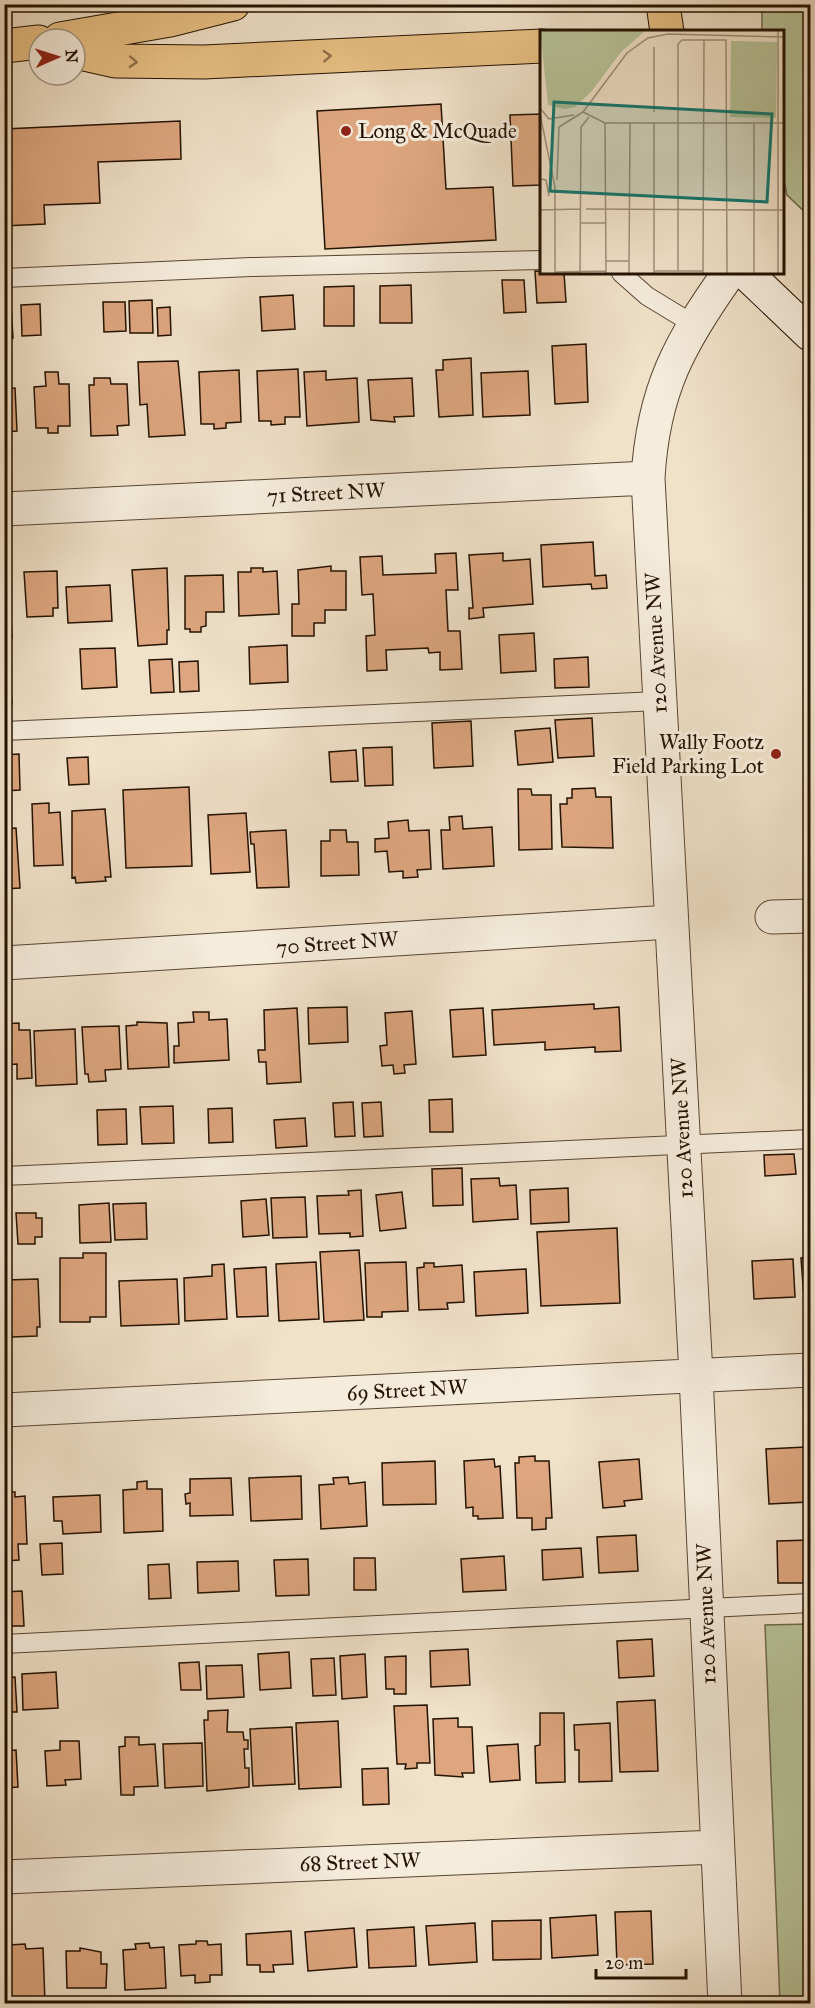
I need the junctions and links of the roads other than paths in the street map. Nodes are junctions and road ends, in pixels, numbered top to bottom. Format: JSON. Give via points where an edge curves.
{"nodes":[{"id":1,"x":233,"y":4,"type":"edge"},
{"id":2,"x":663,"y":4,"type":"edge"},
{"id":3,"x":667,"y":30,"type":"edge"},
{"id":4,"x":87,"y":34,"type":"edge"},
{"id":5,"x":540,"y":46,"type":"edge"},
{"id":6,"x":87,"y":55,"type":"edge"},
{"id":7,"x":540,"y":260,"type":"edge"},
{"id":8,"x":622,"y":274,"type":"edge"},
{"id":9,"x":728,"y":274,"type":"edge"},
{"id":10,"x":747,"y":274,"type":"edge"},
{"id":11,"x":4,"y":278,"type":"edge"},
{"id":12,"x":693,"y":324,"type":"junction"},
{"id":13,"x":810,"y":334,"type":"edge"},
{"id":14,"x":648,"y":478,"type":"junction"},
{"id":15,"x":4,"y":509,"type":"edge"},
{"id":16,"x":658,"y":701,"type":"junction"},
{"id":17,"x":4,"y":731,"type":"edge"},
{"id":18,"x":810,"y":916,"type":"edge"},
{"id":19,"x":772,"y":917,"type":"dead end"},
{"id":20,"x":670,"y":922,"type":"junction"},
{"id":21,"x":4,"y":963,"type":"edge"},
{"id":22,"x":810,"y":1139,"type":"edge"},
{"id":23,"x":683,"y":1146,"type":"junction"},
{"id":24,"x":4,"y":1176,"type":"edge"},
{"id":25,"x":810,"y":1370,"type":"edge"},
{"id":26,"x":696,"y":1375,"type":"junction"},
{"id":27,"x":4,"y":1410,"type":"edge"},
{"id":28,"x":810,"y":1603,"type":"edge"},
{"id":29,"x":706,"y":1609,"type":"junction"},
{"id":30,"x":4,"y":1644,"type":"edge"},
{"id":31,"x":716,"y":1847,"type":"junction"},
{"id":32,"x":4,"y":1877,"type":"edge"},
{"id":33,"x":725,"y":2004,"type":"edge"}],
"edges":[{"from":1,"to":4,"type":"main road"},
{"from":2,"to":3,"type":"main road"},
{"from":6,"to":5,"type":"main road","one_way":true,"via":[[115,61],[204,62]]},
{"from":7,"to":11,"type":"lane"},
{"from":8,"to":12,"type":"lane","via":[[646,296]]},
{"from":9,"to":12,"type":"street","name":"120 Avenue NW"},
{"from":10,"to":13,"type":"street"},
{"from":12,"to":14,"type":"street","name":"120 Avenue NW","via":[[661,393]]},
{"from":14,"to":15,"type":"street","name":"71 Street NW"},
{"from":14,"to":16,"type":"street","name":"120 Avenue NW"},
{"from":16,"to":17,"type":"lane"},
{"from":16,"to":20,"type":"street","name":"120 Avenue NW"},
{"from":18,"to":19,"type":"street"},
{"from":20,"to":21,"type":"street","name":"70 Street NW"},
{"from":20,"to":23,"type":"street","name":"120 Avenue NW"},
{"from":22,"to":23,"type":"lane"},
{"from":23,"to":24,"type":"lane"},
{"from":23,"to":26,"type":"street","name":"120 Avenue NW"},
{"from":25,"to":26,"type":"street","name":"69 Street NW"},
{"from":26,"to":27,"type":"street","name":"69 Street NW"},
{"from":26,"to":29,"type":"street","name":"120 Avenue NW"},
{"from":28,"to":29,"type":"lane"},
{"from":29,"to":30,"type":"lane"},
{"from":29,"to":31,"type":"street","name":"120 Avenue NW"},
{"from":31,"to":32,"type":"street","name":"68 Street NW"},
{"from":31,"to":33,"type":"street","name":"120 Avenue NW"}]}
